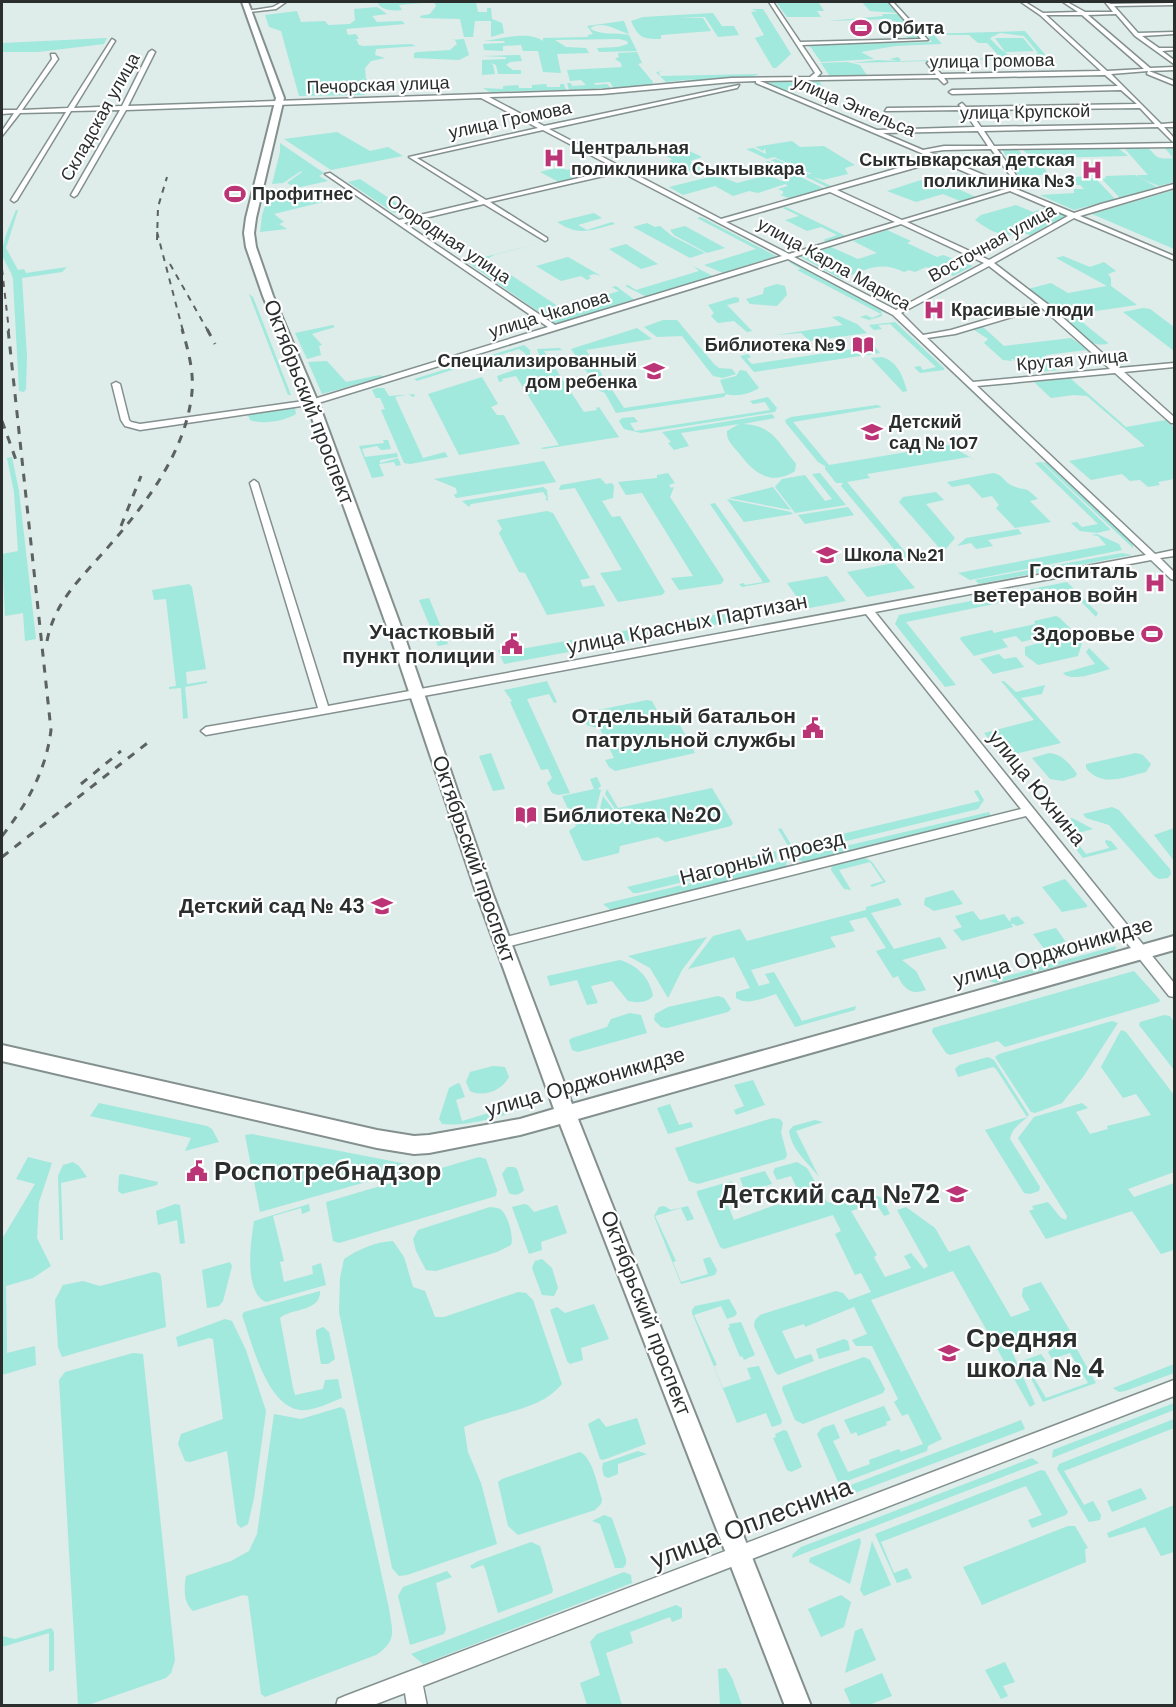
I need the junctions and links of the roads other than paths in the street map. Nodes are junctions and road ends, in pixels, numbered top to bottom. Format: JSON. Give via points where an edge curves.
{"nodes":[{"id":1,"x":246,"y":2,"type":"edge"},
{"id":2,"x":284,"y":2,"type":"edge"},
{"id":3,"x":771,"y":2,"type":"edge"},
{"id":4,"x":891,"y":2,"type":"edge"},
{"id":5,"x":1023,"y":2,"type":"edge"},
{"id":6,"x":1065,"y":2,"type":"edge"},
{"id":7,"x":1109,"y":3,"type":"edge"},
{"id":8,"x":1174,"y":4,"type":"edge"},
{"id":9,"x":249,"y":11,"type":"junction"},
{"id":10,"x":1083,"y":13,"type":"junction"},
{"id":11,"x":1116,"y":13,"type":"junction"},
{"id":12,"x":1042,"y":14,"type":"junction"},
{"id":13,"x":1174,"y":33,"type":"edge"},
{"id":14,"x":1137,"y":35,"type":"junction"},
{"id":15,"x":112,"y":42,"type":"dead end"},
{"id":16,"x":800,"y":44,"type":"junction"},
{"id":17,"x":1156,"y":50,"type":"junction"},
{"id":18,"x":1174,"y":50,"type":"edge"},
{"id":19,"x":152,"y":52,"type":"dead end"},
{"id":20,"x":53,"y":55,"type":"dead end"},
{"id":21,"x":1174,"y":62,"type":"edge"},
{"id":22,"x":930,"y":63,"type":"dead end"},
{"id":23,"x":1174,"y":68,"type":"edge"},
{"id":24,"x":1149,"y":70,"type":"junction"},
{"id":25,"x":1139,"y":71,"type":"junction"},
{"id":26,"x":1106,"y":73,"type":"junction"},
{"id":27,"x":940,"y":77,"type":"junction"},
{"id":28,"x":811,"y":79,"type":"junction"},
{"id":29,"x":755,"y":80,"type":"junction"},
{"id":30,"x":1174,"y":83,"type":"edge"},
{"id":31,"x":1123,"y":88,"type":"junction"},
{"id":32,"x":1058,"y":90,"type":"junction"},
{"id":33,"x":1003,"y":91,"type":"junction"},
{"id":34,"x":952,"y":92,"type":"junction"},
{"id":35,"x":1063,"y":95,"type":"dead end"},
{"id":36,"x":482,"y":96,"type":"junction"},
{"id":37,"x":1069,"y":101,"type":"dead end"},
{"id":38,"x":280,"y":103,"type":"junction"},
{"id":39,"x":1142,"y":106,"type":"junction"},
{"id":40,"x":1074,"y":107,"type":"junction"},
{"id":41,"x":124,"y":108,"type":"junction"},
{"id":42,"x":1018,"y":108,"type":"junction"},
{"id":43,"x":965,"y":109,"type":"junction"},
{"id":44,"x":71,"y":110,"type":"junction"},
{"id":45,"x":887,"y":110,"type":"dead end"},
{"id":46,"x":18,"y":111,"type":"junction"},
{"id":47,"x":2,"y":112,"type":"edge"},
{"id":48,"x":1160,"y":125,"type":"junction"},
{"id":49,"x":1174,"y":125,"type":"edge"},
{"id":50,"x":980,"y":128,"type":"junction"},
{"id":51,"x":542,"y":129,"type":"junction"},
{"id":52,"x":877,"y":131,"type":"junction"},
{"id":53,"x":2,"y":134,"type":"edge"},
{"id":54,"x":1174,"y":141,"type":"edge"},
{"id":55,"x":1174,"y":145,"type":"edge"},
{"id":56,"x":994,"y":147,"type":"junction"},
{"id":57,"x":924,"y":151,"type":"junction"},
{"id":58,"x":941,"y":158,"type":"junction"},
{"id":59,"x":621,"y":170,"type":"junction"},
{"id":60,"x":328,"y":174,"type":"dead end"},
{"id":61,"x":1174,"y":186,"type":"edge"},
{"id":62,"x":1013,"y":188,"type":"junction"},
{"id":63,"x":832,"y":190,"type":"junction"},
{"id":64,"x":74,"y":195,"type":"dead end"},
{"id":65,"x":14,"y":200,"type":"dead end"},
{"id":66,"x":485,"y":202,"type":"junction"},
{"id":67,"x":1076,"y":215,"type":"junction"},
{"id":68,"x":721,"y":221,"type":"junction"},
{"id":69,"x":903,"y":221,"type":"junction"},
{"id":70,"x":398,"y":222,"type":"junction"},
{"id":71,"x":545,"y":239,"type":"dead end"},
{"id":72,"x":789,"y":257,"type":"junction"},
{"id":73,"x":1174,"y":258,"type":"edge"},
{"id":74,"x":990,"y":262,"type":"junction"},
{"id":75,"x":1043,"y":305,"type":"junction"},
{"id":76,"x":896,"y":313,"type":"junction"},
{"id":77,"x":554,"y":328,"type":"junction"},
{"id":78,"x":922,"y":337,"type":"junction"},
{"id":79,"x":1174,"y":365,"type":"edge"},
{"id":80,"x":1118,"y":370,"type":"junction"},
{"id":81,"x":116,"y":384,"type":"dead end"},
{"id":82,"x":972,"y":384,"type":"junction"},
{"id":83,"x":312,"y":402,"type":"junction"},
{"id":84,"x":1174,"y":421,"type":"edge"},
{"id":85,"x":254,"y":483,"type":"dead end"},
{"id":86,"x":1174,"y":553,"type":"edge"},
{"id":87,"x":1153,"y":556,"type":"junction"},
{"id":88,"x":1174,"y":577,"type":"edge"},
{"id":89,"x":868,"y":610,"type":"junction"},
{"id":90,"x":418,"y":694,"type":"junction"},
{"id":91,"x":324,"y":710,"type":"junction"},
{"id":92,"x":206,"y":731,"type":"dead end"},
{"id":93,"x":1030,"y":811,"type":"junction"},
{"id":94,"x":502,"y":943,"type":"junction"},
{"id":95,"x":1174,"y":943,"type":"edge"},
{"id":96,"x":1143,"y":952,"type":"junction"},
{"id":97,"x":1174,"y":992,"type":"edge"},
{"id":98,"x":2,"y":1053,"type":"edge"},
{"id":99,"x":566,"y":1113,"type":"junction"},
{"id":100,"x":1174,"y":1388,"type":"edge"},
{"id":101,"x":740,"y":1555,"type":"junction"},
{"id":102,"x":412,"y":1680,"type":"junction"},
{"id":103,"x":345,"y":1706,"type":"edge"},
{"id":104,"x":417,"y":1706,"type":"edge"},
{"id":105,"x":798,"y":1706,"type":"edge"}],
"edges":[{"from":1,"to":9,"type":"main road","name":"Октябрьский проспект"},
{"from":2,"to":9,"type":"street","via":[[274,8]]},
{"from":3,"to":16,"type":"street"},
{"from":4,"to":16,"type":"street","via":[[925,40]]},
{"from":5,"to":12,"type":"street"},
{"from":6,"to":10,"type":"street"},
{"from":7,"to":8,"type":"street"},
{"from":7,"to":11,"type":"street"},
{"from":9,"to":38,"type":"main road","name":"Октябрьский проспект"},
{"from":10,"to":11,"type":"street"},
{"from":10,"to":12,"type":"street"},
{"from":10,"to":24,"type":"street"},
{"from":11,"to":14,"type":"street"},
{"from":12,"to":26,"type":"street"},
{"from":13,"to":14,"type":"street"},
{"from":14,"to":17,"type":"street"},
{"from":15,"to":44,"type":"street"},
{"from":16,"to":28,"type":"street","via":[[818,73]]},
{"from":17,"to":18,"type":"street"},
{"from":17,"to":21,"type":"street"},
{"from":19,"to":41,"type":"street","name":"Складская улица"},
{"from":20,"to":46,"type":"street","via":[[55,59]]},
{"from":22,"to":27,"type":"street"},
{"from":23,"to":24,"type":"street","name":"улица Громова"},
{"from":24,"to":25,"type":"street","name":"улица Громова"},
{"from":25,"to":26,"type":"street","name":"улица Громова"},
{"from":25,"to":30,"type":"street"},
{"from":26,"to":27,"type":"street","name":"улица Громова"},
{"from":26,"to":31,"type":"street"},
{"from":27,"to":28,"type":"street","name":"улица Громова"},
{"from":27,"to":34,"type":"street"},
{"from":28,"to":29,"type":"street","name":"улица Громова"},
{"from":29,"to":36,"type":"street","name":"Печорская улица","via":[[699,81],[615,92]]},
{"from":29,"to":51,"type":"street","name":"улица Громова"},
{"from":29,"to":52,"type":"street","name":"улица Энгельса"},
{"from":31,"to":32,"type":"street"},
{"from":31,"to":39,"type":"street"},
{"from":32,"to":33,"type":"street"},
{"from":32,"to":35,"type":"street"},
{"from":33,"to":34,"type":"street"},
{"from":33,"to":42,"type":"street"},
{"from":34,"to":43,"type":"street"},
{"from":36,"to":38,"type":"street","name":"Печорская улица"},
{"from":36,"to":51,"type":"street","name":"улица Карла Маркса"},
{"from":37,"to":40,"type":"street"},
{"from":38,"to":41,"type":"street","name":"Печорская улица"},
{"from":38,"to":83,"type":"main road","name":"Октябрьский проспект","via":[[249,238],[268,296]]},
{"from":39,"to":40,"type":"street"},
{"from":39,"to":48,"type":"street"},
{"from":40,"to":42,"type":"street"},
{"from":41,"to":44,"type":"street","name":"Печорская улица"},
{"from":41,"to":64,"type":"street","name":"Складская улица"},
{"from":42,"to":43,"type":"street"},
{"from":43,"to":45,"type":"street"},
{"from":43,"to":50,"type":"street"},
{"from":44,"to":46,"type":"street","name":"Печорская улица"},
{"from":44,"to":65,"type":"street"},
{"from":46,"to":47,"type":"street","name":"Печорская улица"},
{"from":46,"to":53,"type":"street"},
{"from":48,"to":49,"type":"street","name":"улица Крупской"},
{"from":48,"to":50,"type":"street","name":"улица Крупской"},
{"from":48,"to":54,"type":"street"},
{"from":50,"to":52,"type":"street","name":"улица Крупской"},
{"from":50,"to":56,"type":"street"},
{"from":51,"to":59,"type":"street","name":"улица Карла Маркса"},
{"from":51,"to":66,"type":"street","name":"улица Громова","via":[[412,157]]},
{"from":52,"to":57,"type":"street","name":"улица Энгельса"},
{"from":55,"to":56,"type":"street"},
{"from":56,"to":57,"type":"street"},
{"from":56,"to":62,"type":"street","via":[[1015,178]]},
{"from":57,"to":58,"type":"street","name":"улица Энгельса"},
{"from":58,"to":62,"type":"street","name":"улица Энгельса"},
{"from":58,"to":63,"type":"street"},
{"from":59,"to":66,"type":"street"},
{"from":59,"to":68,"type":"street","name":"улица Карла Маркса"},
{"from":60,"to":70,"type":"street","name":"Огородная улица"},
{"from":61,"to":67,"type":"street","name":"Восточная улица"},
{"from":62,"to":67,"type":"street","name":"улица Энгельса"},
{"from":62,"to":69,"type":"street","name":"улица Чкалова"},
{"from":63,"to":68,"type":"street"},
{"from":63,"to":69,"type":"street"},
{"from":66,"to":70,"type":"street"},
{"from":66,"to":71,"type":"street"},
{"from":67,"to":73,"type":"street","name":"улица Энгельса"},
{"from":67,"to":74,"type":"street","name":"Восточная улица"},
{"from":68,"to":72,"type":"street","name":"улица Карла Маркса"},
{"from":69,"to":72,"type":"street","name":"улица Чкалова"},
{"from":69,"to":74,"type":"street"},
{"from":70,"to":77,"type":"street","name":"Огородная улица"},
{"from":72,"to":76,"type":"street","name":"улица Карла Маркса"},
{"from":72,"to":77,"type":"street","name":"улица Чкалова"},
{"from":74,"to":75,"type":"street"},
{"from":74,"to":76,"type":"street","name":"Восточная улица"},
{"from":75,"to":78,"type":"street"},
{"from":75,"to":80,"type":"street"},
{"from":76,"to":78,"type":"street","name":"улица Карла Маркса"},
{"from":77,"to":83,"type":"street","name":"улица Чкалова"},
{"from":78,"to":82,"type":"street","name":"улица Карла Маркса"},
{"from":79,"to":80,"type":"street","name":"Крутая улица"},
{"from":80,"to":82,"type":"street","name":"Крутая улица"},
{"from":80,"to":84,"type":"street"},
{"from":81,"to":83,"type":"street","name":"улица Чкалова","via":[[125,420],[140,427]]},
{"from":82,"to":87,"type":"street","name":"улица Карла Маркса"},
{"from":83,"to":90,"type":"main road","name":"Октябрьский проспект"},
{"from":85,"to":91,"type":"street"},
{"from":86,"to":87,"type":"street","name":"улица Красных Партизан"},
{"from":87,"to":88,"type":"street","name":"улица Карла Маркса"},
{"from":87,"to":89,"type":"street","name":"улица Красных Партизан"},
{"from":89,"to":90,"type":"street","name":"улица Красных Партизан"},
{"from":89,"to":93,"type":"street","name":"улица Юхнина"},
{"from":90,"to":91,"type":"street","name":"улица Красных Партизан"},
{"from":90,"to":94,"type":"main road","name":"Октябрьский проспект"},
{"from":91,"to":92,"type":"street","name":"улица Красных Партизан"},
{"from":93,"to":94,"type":"street","name":"Нагорный проезд"},
{"from":93,"to":96,"type":"street","name":"улица Юхнина"},
{"from":94,"to":99,"type":"main road","name":"Октябрьский проспект"},
{"from":95,"to":96,"type":"main road","name":"улица Орджоникидзе"},
{"from":96,"to":97,"type":"street","name":"улица Юхнина"},
{"from":96,"to":99,"type":"main road","name":"улица Орджоникидзе"},
{"from":98,"to":99,"type":"main road","name":"улица Орджоникидзе","via":[[414,1145],[484,1135]]},
{"from":99,"to":101,"type":"main road","name":"Октябрьский проспект"},
{"from":100,"to":101,"type":"street","name":"улица Оплеснина"},
{"from":101,"to":102,"type":"street","name":"улица Оплеснина"},
{"from":101,"to":105,"type":"main road","name":"Октябрьский проспект"},
{"from":102,"to":103,"type":"street","name":"улица Оплеснина"},
{"from":102,"to":104,"type":"street"}]}
